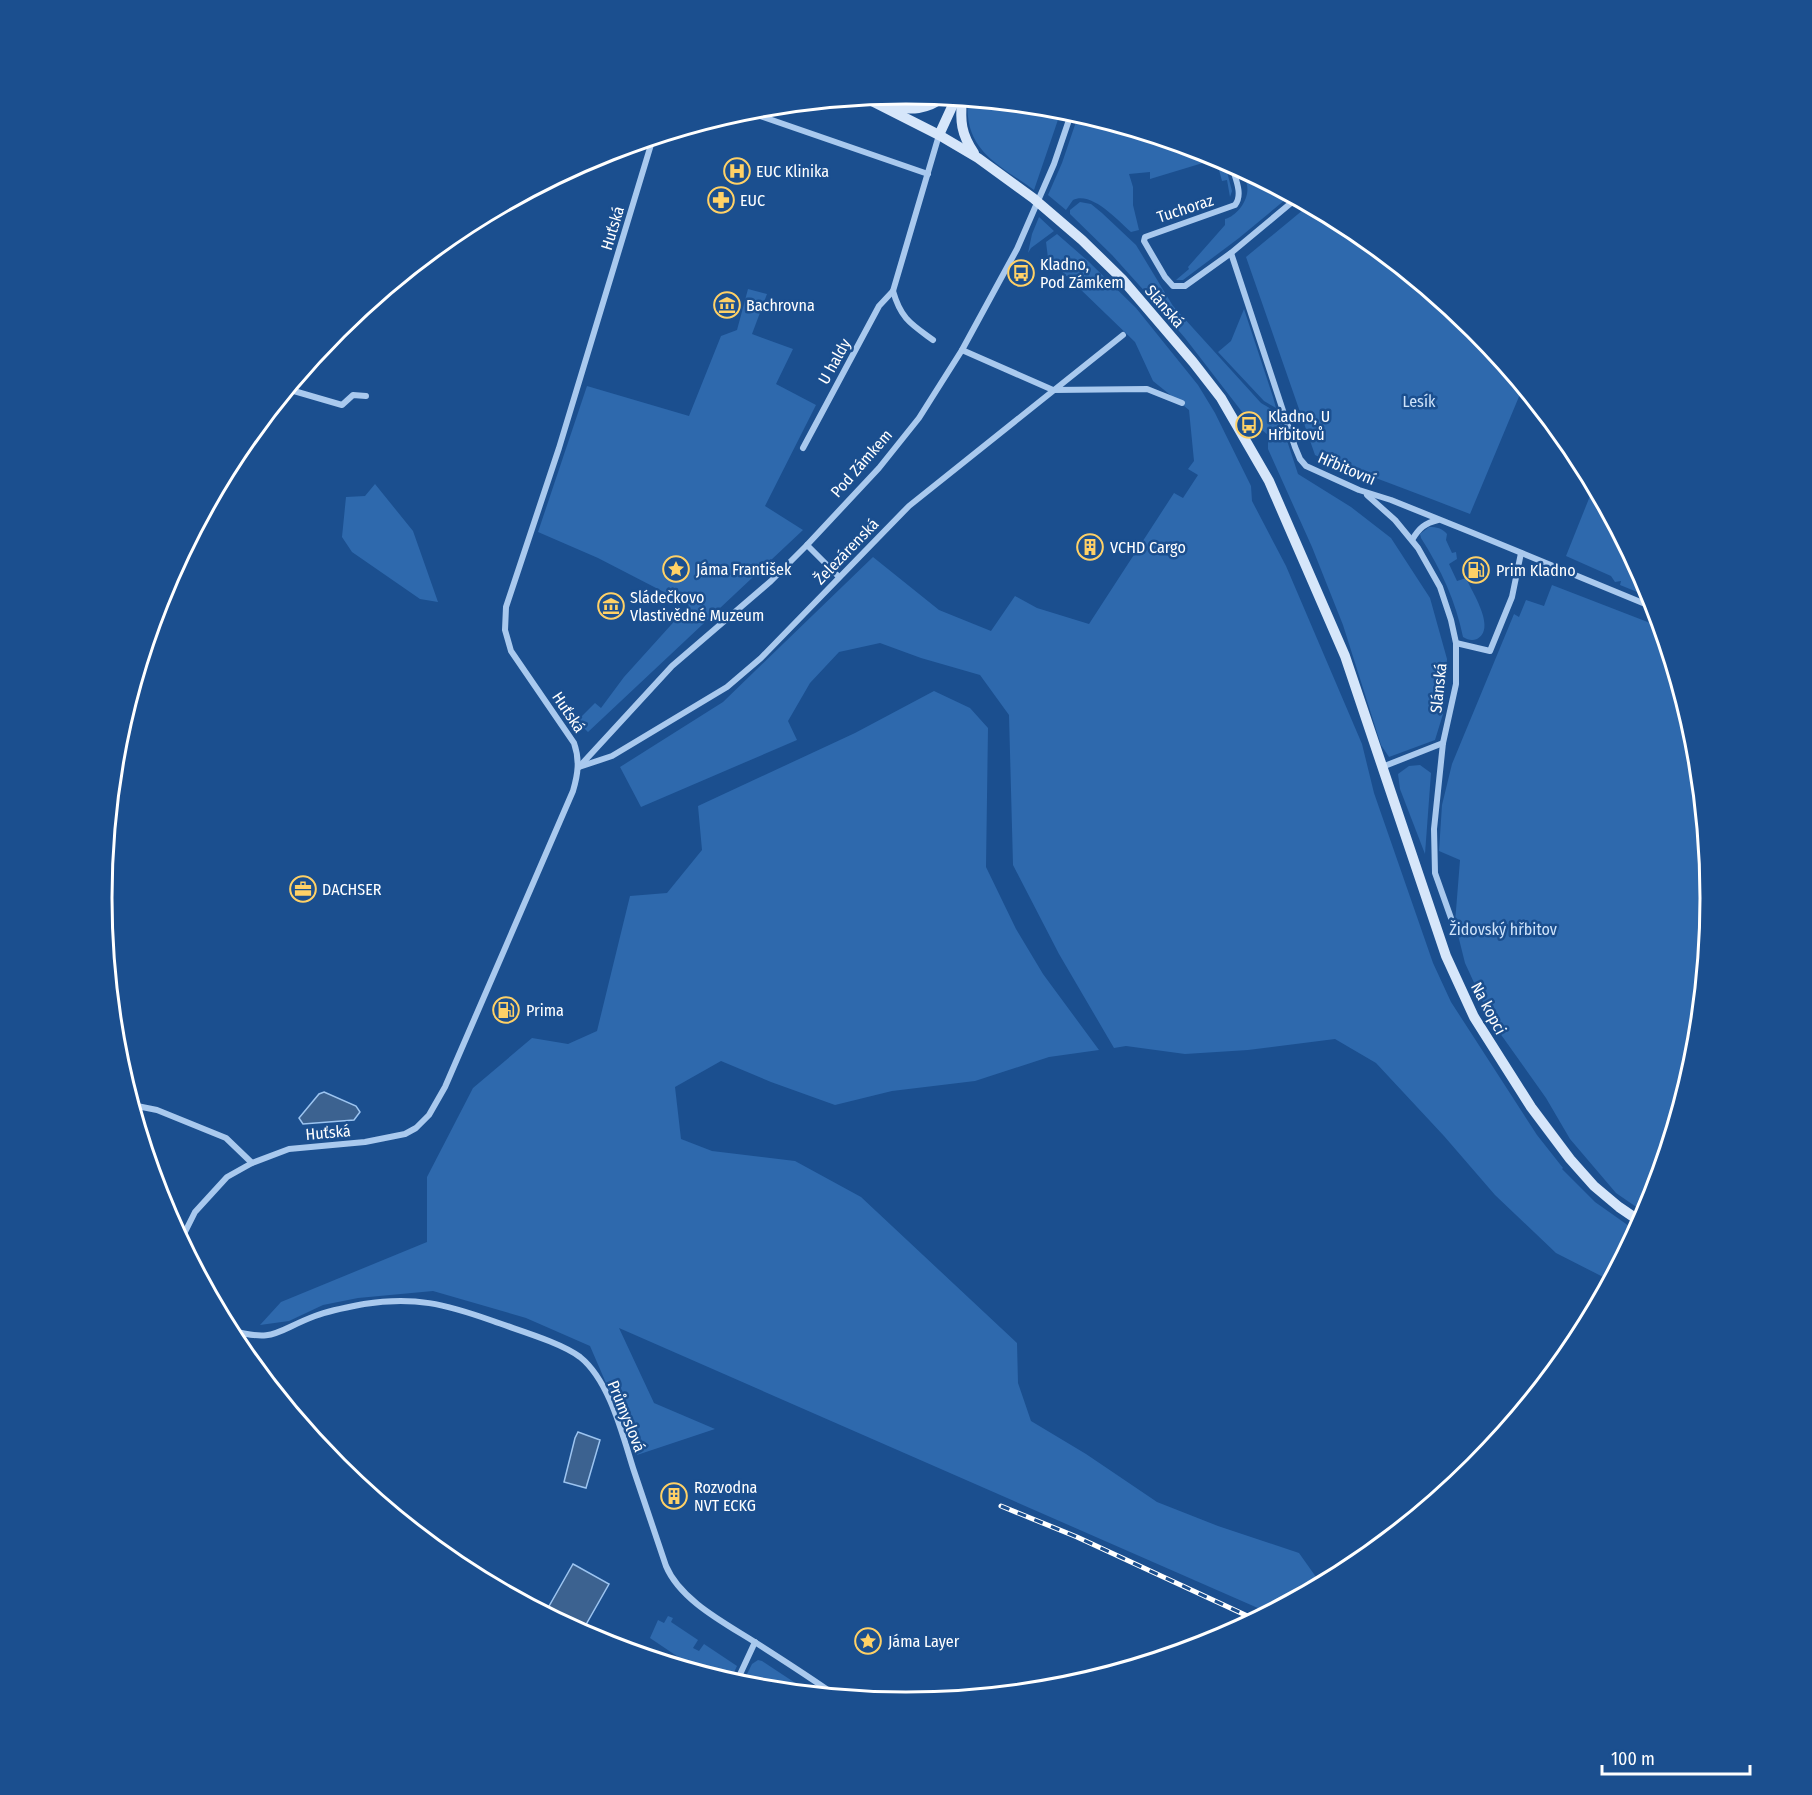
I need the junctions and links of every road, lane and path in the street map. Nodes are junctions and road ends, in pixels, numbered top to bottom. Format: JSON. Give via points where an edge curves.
{"nodes":[{"id":1,"x":931,"y":104,"type":"edge"},
{"id":2,"x":881,"y":105,"type":"joint"},
{"id":3,"x":953,"y":105,"type":"edge"},
{"id":4,"x":962,"y":105,"type":"edge"},
{"id":5,"x":763,"y":117,"type":"edge"},
{"id":6,"x":1069,"y":121,"type":"edge"},
{"id":7,"x":939,"y":135,"type":"junction"},
{"id":8,"x":651,"y":146,"type":"edge"},
{"id":9,"x":978,"y":158,"type":"junction"},
{"id":10,"x":928,"y":174,"type":"junction"},
{"id":11,"x":1234,"y":175,"type":"edge"},
{"id":12,"x":1291,"y":203,"type":"edge"},
{"id":13,"x":1231,"y":253,"type":"junction"},
{"id":14,"x":893,"y":291,"type":"junction"},
{"id":15,"x":1123,"y":335,"type":"dead end"},
{"id":16,"x":933,"y":340,"type":"dead end"},
{"id":17,"x":962,"y":350,"type":"junction"},
{"id":18,"x":1053,"y":390,"type":"junction"},
{"id":19,"x":294,"y":392,"type":"edge"},
{"id":20,"x":366,"y":396,"type":"dead end"},
{"id":21,"x":1182,"y":403,"type":"dead end"},
{"id":22,"x":803,"y":448,"type":"dead end"},
{"id":23,"x":1359,"y":490,"type":"junction"},
{"id":24,"x":1438,"y":520,"type":"junction"},
{"id":25,"x":1412,"y":540,"type":"junction"},
{"id":26,"x":807,"y":545,"type":"junction"},
{"id":27,"x":1521,"y":553,"type":"junction"},
{"id":28,"x":839,"y":577,"type":"junction"},
{"id":29,"x":1643,"y":603,"type":"edge"},
{"id":30,"x":1456,"y":643,"type":"junction"},
{"id":31,"x":1443,"y":743,"type":"junction"},
{"id":32,"x":579,"y":767,"type":"junction"},
{"id":33,"x":1382,"y":767,"type":"junction"},
{"id":34,"x":1450,"y":918,"type":"dead end"},
{"id":35,"x":140,"y":1107,"type":"edge"},
{"id":36,"x":252,"y":1163,"type":"junction"},
{"id":37,"x":1633,"y":1217,"type":"edge"},
{"id":38,"x":186,"y":1231,"type":"edge"},
{"id":39,"x":242,"y":1332,"type":"edge"},
{"id":40,"x":755,"y":1642,"type":"junction"},
{"id":41,"x":740,"y":1674,"type":"edge"},
{"id":42,"x":823,"y":1687,"type":"edge"}],
"edges":[{"from":1,"to":2,"type":"main road","via":[[913,110]]},
{"from":2,"to":7,"type":"main road","name":"Slánská"},
{"from":3,"to":7,"type":"main road"},
{"from":4,"to":9,"type":"main road","via":[[965,140]]},
{"from":5,"to":10,"type":"street"},
{"from":6,"to":17,"type":"street","name":"Pod Zámkem","via":[[1017,249]]},
{"from":7,"to":9,"type":"main road","name":"Slánská"},
{"from":7,"to":10,"type":"street"},
{"from":8,"to":32,"type":"street","name":"Huťská","via":[[506,607],[505,630],[511,651],[574,743]]},
{"from":9,"to":33,"type":"main road","name":"Slánská","via":[[1083,240],[1122,279],[1221,398],[1269,481],[1346,656]]},
{"from":10,"to":14,"type":"street"},
{"from":11,"to":13,"type":"street","name":"Tuchoraz","via":[[1239,194],[1235,206],[1144,237],[1173,286],[1182,287]]},
{"from":12,"to":13,"type":"street"},
{"from":13,"to":23,"type":"street","name":"Hřbitovní","via":[[1298,456],[1309,468]]},
{"from":14,"to":16,"type":"street","via":[[908,322]]},
{"from":14,"to":22,"type":"street","name":"U haldy","via":[[879,306]]},
{"from":15,"to":18,"type":"street","name":"Železárenská"},
{"from":17,"to":18,"type":"street"},
{"from":17,"to":26,"type":"street","name":"Pod Zámkem","via":[[919,418],[879,468]]},
{"from":18,"to":21,"type":"street","via":[[1146,389]]},
{"from":18,"to":28,"type":"street","name":"Železárenská","via":[[909,506]]},
{"from":19,"to":20,"type":"street","via":[[342,405],[353,395]]},
{"from":23,"to":24,"type":"street","name":"Hřbitovní"},
{"from":23,"to":25,"type":"street","name":"Slánská"},
{"from":24,"to":25,"type":"street","via":[[1426,523]]},
{"from":24,"to":27,"type":"street","name":"Hřbitovní"},
{"from":25,"to":30,"type":"street","name":"Slánská","via":[[1440,587]]},
{"from":26,"to":28,"type":"street"},
{"from":26,"to":32,"type":"street","name":"Pod Zámkem","via":[[672,666]]},
{"from":27,"to":29,"type":"street","name":"Hřbitovní"},
{"from":27,"to":30,"type":"street","via":[[1512,597],[1490,651]]},
{"from":28,"to":32,"type":"street","name":"Železárenská","via":[[761,658],[727,687],[612,756]]},
{"from":30,"to":31,"type":"street","name":"Slánská","via":[[1456,684]]},
{"from":31,"to":33,"type":"street"},
{"from":31,"to":34,"type":"street","name":"Slánská","via":[[1434,829],[1436,873]]},
{"from":32,"to":36,"type":"street","name":"Huťská","via":[[573,791],[536,879],[445,1087],[429,1115],[416,1128],[393,1138],[289,1149]]},
{"from":33,"to":37,"type":"main road","name":"Na kopci","via":[[1446,956],[1474,1017],[1531,1107],[1570,1159],[1594,1186]]},
{"from":35,"to":36,"type":"street","via":[[226,1138]]},
{"from":36,"to":38,"type":"street","name":"Huťská","via":[[226,1177],[195,1212]]},
{"from":39,"to":40,"type":"street","name":"Průmyslová","via":[[272,1335],[334,1310],[416,1300],[462,1310],[575,1354],[593,1370],[609,1399],[672,1578],[689,1597]]},
{"from":40,"to":41,"type":"street"},
{"from":40,"to":42,"type":"street","name":"Průmyslová"}]}
